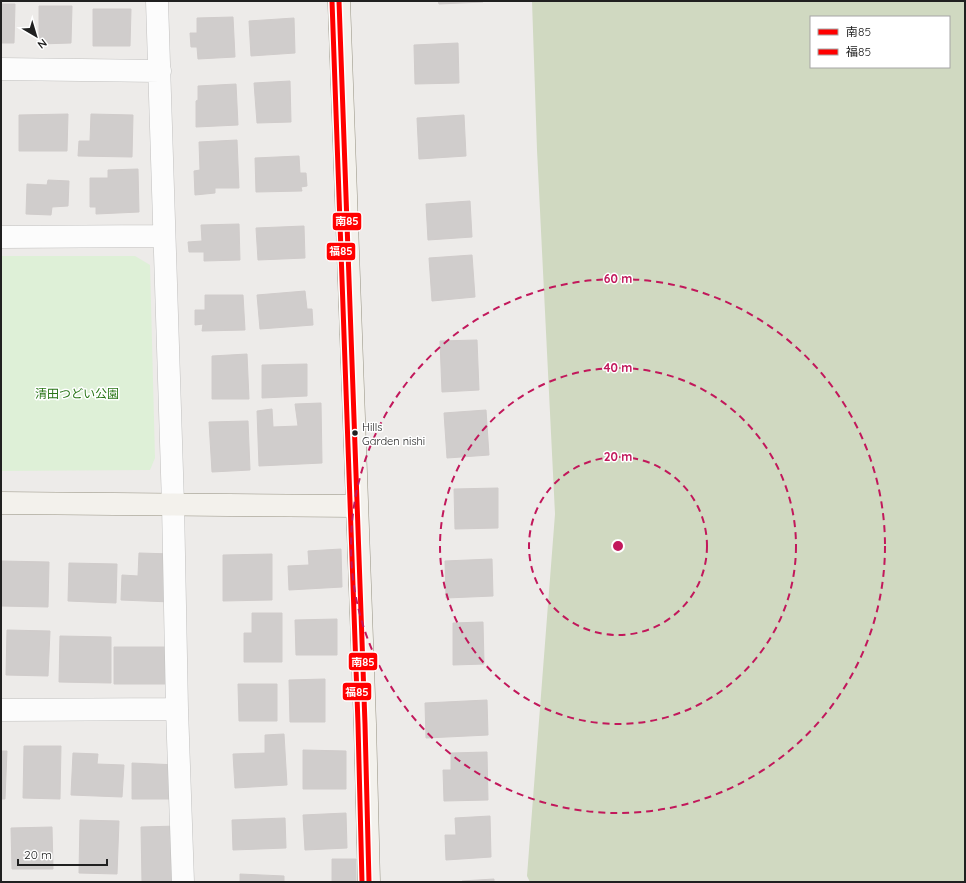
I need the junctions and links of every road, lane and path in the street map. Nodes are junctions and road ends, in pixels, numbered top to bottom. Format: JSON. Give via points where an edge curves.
{"nodes":[{"id":1,"x":157,"y":1,"type":"edge"},
{"id":2,"x":339,"y":1,"type":"edge"},
{"id":3,"x":1,"y":69,"type":"edge"},
{"id":4,"x":160,"y":71,"type":"junction"},
{"id":5,"x":164,"y":236,"type":"junction"},
{"id":6,"x":1,"y":237,"type":"edge"},
{"id":7,"x":1,"y":503,"type":"edge"},
{"id":8,"x":172,"y":504,"type":"junction"},
{"id":9,"x":357,"y":506,"type":"junction"},
{"id":10,"x":1,"y":710,"type":"edge"},
{"id":11,"x":177,"y":710,"type":"junction"},
{"id":12,"x":183,"y":882,"type":"edge"},
{"id":13,"x":368,"y":882,"type":"edge"}],
"edges":[{"from":1,"to":4,"type":"street"},
{"from":2,"to":9,"type":"street"},
{"from":3,"to":4,"type":"street"},
{"from":4,"to":5,"type":"street"},
{"from":5,"to":6,"type":"street"},
{"from":5,"to":8,"type":"street"},
{"from":7,"to":8,"type":"street"},
{"from":8,"to":9,"type":"street"},
{"from":8,"to":11,"type":"street"},
{"from":9,"to":13,"type":"street"},
{"from":10,"to":11,"type":"street"},
{"from":11,"to":12,"type":"street"}]}
